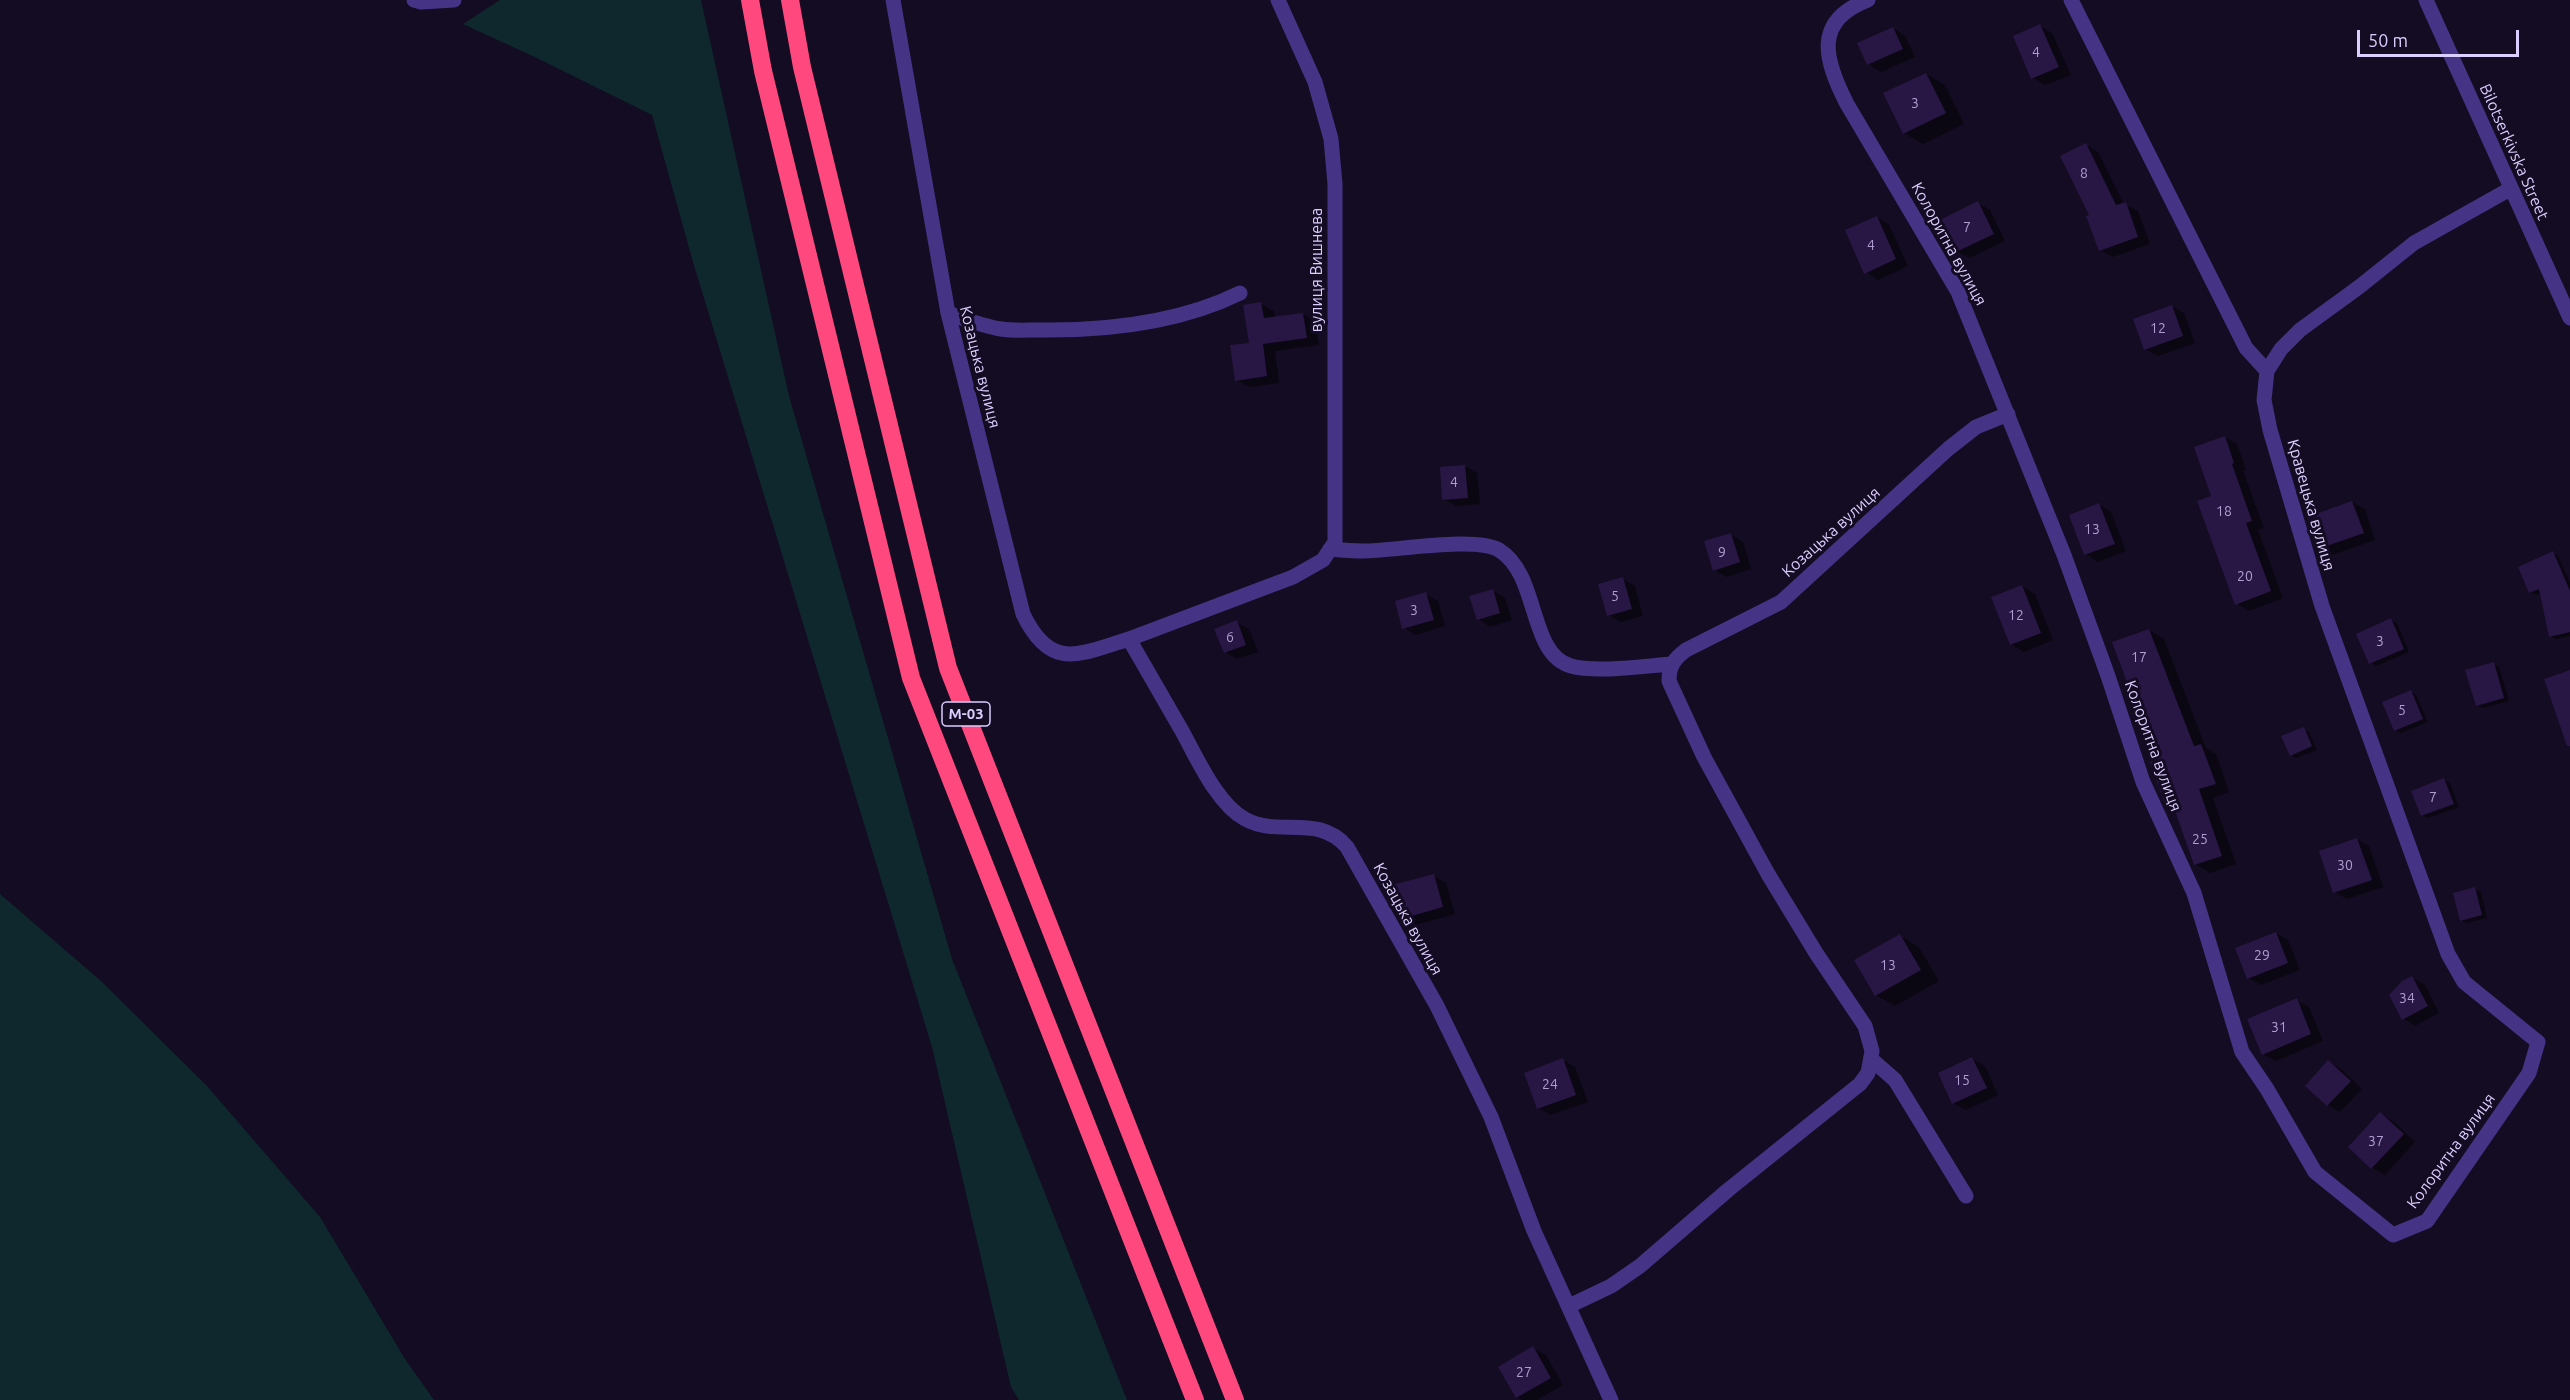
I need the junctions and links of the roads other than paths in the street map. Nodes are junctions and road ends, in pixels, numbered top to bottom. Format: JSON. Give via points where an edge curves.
{"nodes":[{"id":1,"x":414,"y":0,"type":"edge"},
{"id":2,"x":454,"y":0,"type":"edge"},
{"id":3,"x":750,"y":0,"type":"edge"},
{"id":4,"x":790,"y":0,"type":"edge"},
{"id":5,"x":893,"y":0,"type":"edge"},
{"id":6,"x":1278,"y":0,"type":"edge"},
{"id":7,"x":1868,"y":0,"type":"edge"},
{"id":8,"x":2071,"y":0,"type":"edge"},
{"id":9,"x":2426,"y":0,"type":"edge"},
{"id":10,"x":2510,"y":189,"type":"junction"},
{"id":11,"x":1240,"y":292,"type":"dead end"},
{"id":12,"x":948,"y":313,"type":"junction"},
{"id":13,"x":2570,"y":318,"type":"edge"},
{"id":14,"x":2267,"y":371,"type":"junction"},
{"id":15,"x":2008,"y":414,"type":"junction"},
{"id":16,"x":1330,"y":549,"type":"junction"},
{"id":17,"x":1129,"y":639,"type":"junction"},
{"id":18,"x":1672,"y":664,"type":"junction"},
{"id":19,"x":2512,"y":1022,"type":"joint"},
{"id":20,"x":1871,"y":1059,"type":"junction"},
{"id":21,"x":1966,"y":1196,"type":"dead end"},
{"id":22,"x":1569,"y":1306,"type":"junction"},
{"id":23,"x":1195,"y":1400,"type":"edge"},
{"id":24,"x":1236,"y":1400,"type":"edge"},
{"id":25,"x":1611,"y":1400,"type":"edge"}],
"edges":[{"from":1,"to":2,"type":"street"},
{"from":3,"to":23,"type":"highway","number":"М-03","via":[[766,82],[911,678]]},
{"from":4,"to":24,"type":"highway","number":"М-03","via":[[802,67],[948,668]]},
{"from":5,"to":12,"type":"street","name":"Козацька вулиця"},
{"from":6,"to":16,"type":"street","name":"вулиця Вишнева","via":[[1315,82],[1331,139],[1335,184],[1336,509],[1335,542]]},
{"from":7,"to":15,"type":"street","name":"Колоритна вулиця","via":[[1838,17],[1829,37],[1832,75],[1959,292]]},
{"from":8,"to":14,"type":"street","via":[[2246,348]]},
{"from":9,"to":10,"type":"street","name":"Bilotserkivska Street"},
{"from":10,"to":13,"type":"street","name":"Bilotserkivska Street"},
{"from":10,"to":14,"type":"street","via":[[2414,243],[2300,330],[2281,348]]},
{"from":11,"to":12,"type":"street","via":[[1212,306],[1162,319],[1066,330],[1002,329]]},
{"from":12,"to":17,"type":"street","name":"Козацька вулиця","via":[[1023,614],[1033,635],[1049,649],[1068,655]]},
{"from":14,"to":19,"type":"street","name":"Кравецька вулиця","via":[[2264,400],[2270,430],[2322,606],[2448,954],[2464,982]]},
{"from":15,"to":18,"type":"street","name":"Козацька вулиця","via":[[1976,427],[1948,449],[1781,602],[1686,650]]},
{"from":15,"to":19,"type":"street","name":"Колоритна вулиця","via":[[2076,588],[2143,782],[2194,893],[2242,1052],[2314,1172],[2393,1234],[2427,1221],[2529,1073],[2538,1042]]},
{"from":16,"to":17,"type":"street","name":"Козацька вулиця","via":[[1323,560],[1293,577]]},
{"from":16,"to":18,"type":"street","via":[[1363,551],[1476,544],[1497,549],[1515,562],[1523,576],[1547,647],[1569,666]]},
{"from":17,"to":22,"type":"street","name":"Козацька вулиця","via":[[1212,783],[1233,811],[1271,827],[1325,830],[1347,848],[1437,1006],[1486,1107],[1534,1231]]},
{"from":18,"to":20,"type":"street","via":[[1669,681],[1704,757],[1768,874],[1864,1026]]},
{"from":20,"to":21,"type":"street","via":[[1895,1080]]},
{"from":20,"to":22,"type":"street","via":[[1860,1084],[1640,1266],[1611,1286]]},
{"from":22,"to":25,"type":"street","name":"Козацька вулиця"}]}
